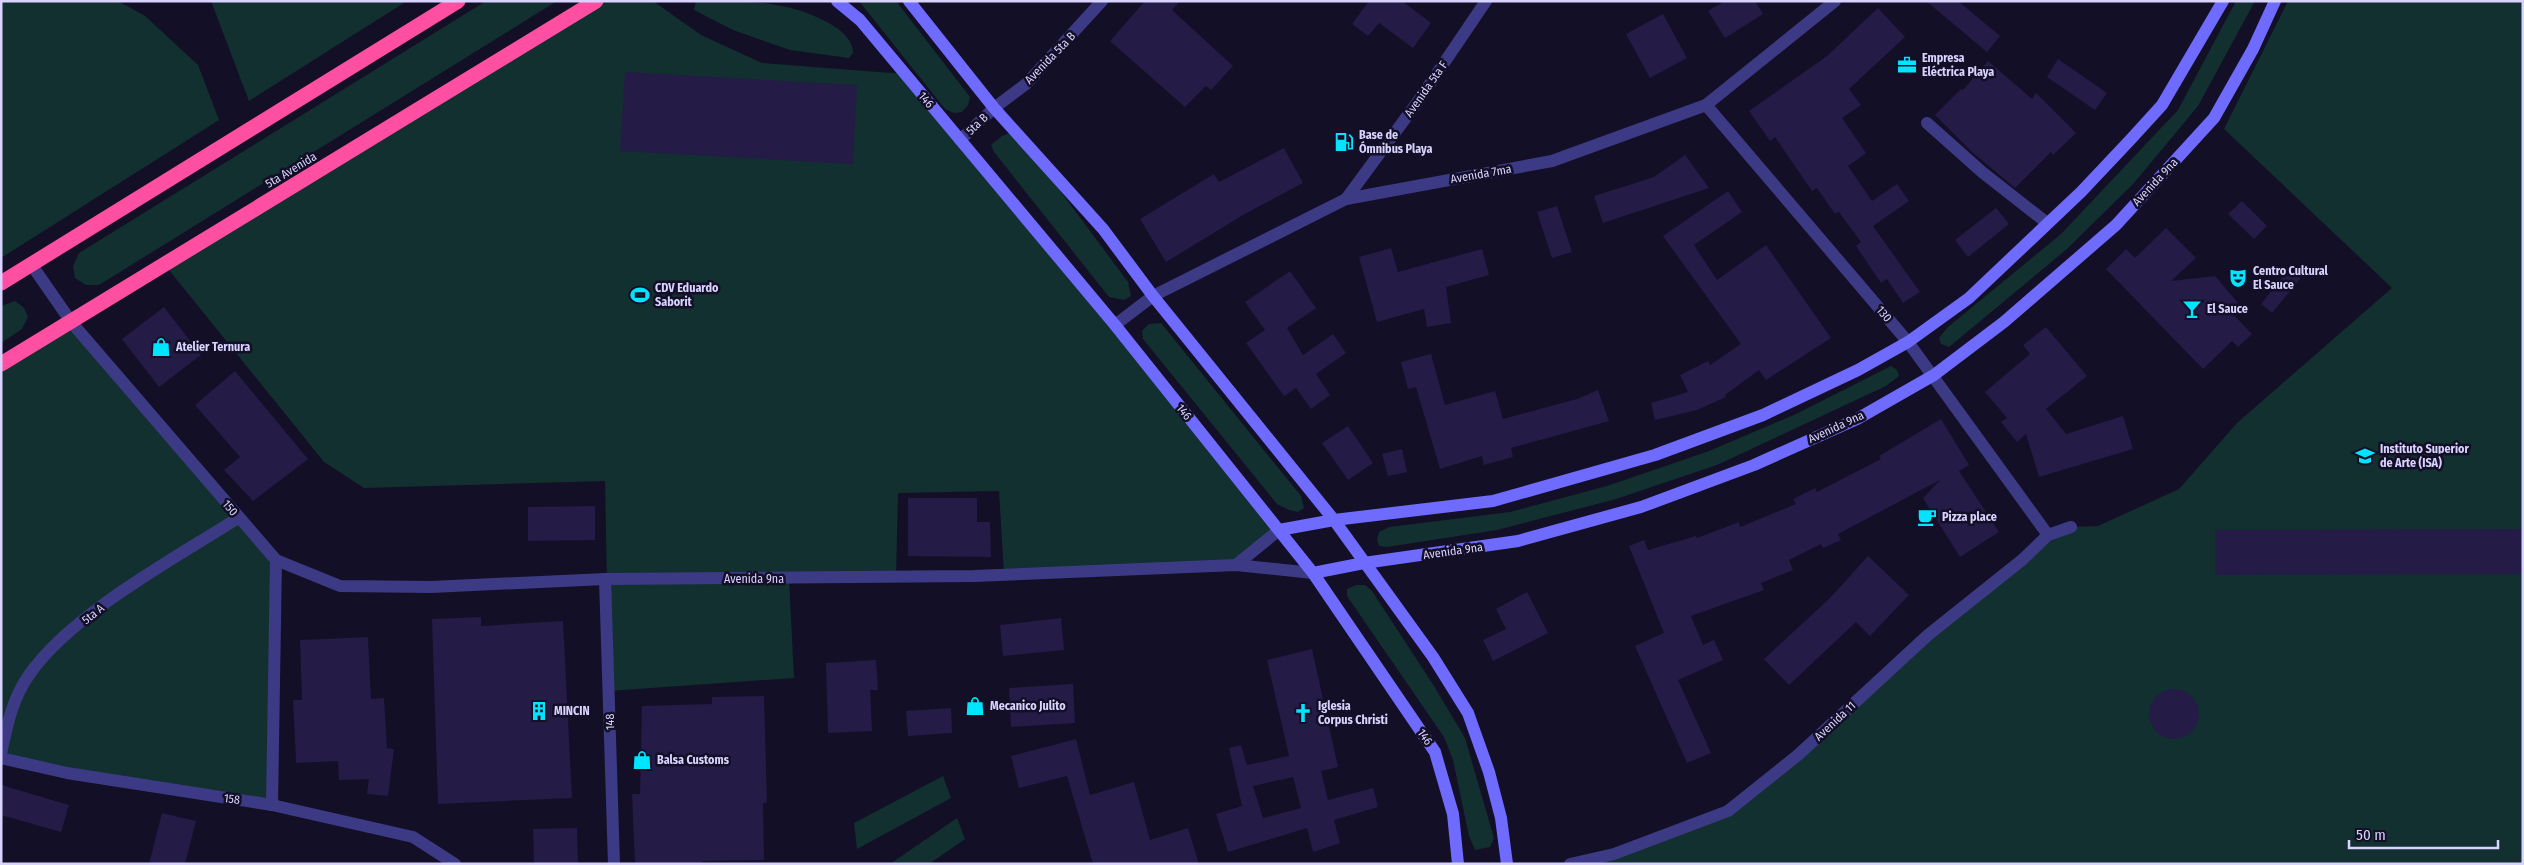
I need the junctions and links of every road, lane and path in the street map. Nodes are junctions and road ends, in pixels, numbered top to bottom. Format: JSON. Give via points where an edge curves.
{"nodes":[{"id":1,"x":458,"y":1,"type":"edge"},
{"id":2,"x":596,"y":1,"type":"edge"},
{"id":3,"x":837,"y":1,"type":"edge"},
{"id":4,"x":910,"y":1,"type":"edge"},
{"id":5,"x":1102,"y":1,"type":"edge"},
{"id":6,"x":1486,"y":1,"type":"edge"},
{"id":7,"x":1835,"y":1,"type":"edge"},
{"id":8,"x":2223,"y":1,"type":"edge"},
{"id":9,"x":2275,"y":1,"type":"edge"},
{"id":10,"x":1706,"y":105,"type":"junction"},
{"id":11,"x":994,"y":108,"type":"junction"},
{"id":12,"x":1927,"y":123,"type":"dead end"},
{"id":13,"x":960,"y":140,"type":"junction"},
{"id":14,"x":1346,"y":199,"type":"junction"},
{"id":15,"x":2047,"y":223,"type":"junction"},
{"id":16,"x":31,"y":264,"type":"junction"},
{"id":17,"x":1,"y":283,"type":"edge"},
{"id":18,"x":1153,"y":296,"type":"junction"},
{"id":19,"x":72,"y":322,"type":"junction"},
{"id":20,"x":1115,"y":325,"type":"junction"},
{"id":21,"x":1908,"y":342,"type":"junction"},
{"id":22,"x":1,"y":364,"type":"edge"},
{"id":23,"x":1934,"y":375,"type":"junction"},
{"id":24,"x":238,"y":518,"type":"junction"},
{"id":25,"x":1334,"y":520,"type":"junction"},
{"id":26,"x":2070,"y":527,"type":"dead end"},
{"id":27,"x":1279,"y":530,"type":"junction"},
{"id":28,"x":2048,"y":535,"type":"junction"},
{"id":29,"x":276,"y":560,"type":"junction"},
{"id":30,"x":1364,"y":563,"type":"junction"},
{"id":31,"x":1236,"y":565,"type":"junction"},
{"id":32,"x":1313,"y":573,"type":"junction"},
{"id":33,"x":605,"y":579,"type":"junction"},
{"id":34,"x":1,"y":754,"type":"edge"},
{"id":35,"x":1,"y":758,"type":"edge"},
{"id":36,"x":272,"y":805,"type":"junction"},
{"id":37,"x":455,"y":864,"type":"edge"},
{"id":38,"x":614,"y":864,"type":"edge"},
{"id":39,"x":1458,"y":864,"type":"edge"},
{"id":40,"x":1507,"y":864,"type":"edge"},
{"id":41,"x":1570,"y":864,"type":"edge"}],
"edges":[{"from":1,"to":16,"type":"highway"},
{"from":2,"to":19,"type":"highway","name":"5ta Avenida"},
{"from":3,"to":13,"type":"main road","name":"146","via":[[860,20]]},
{"from":4,"to":11,"type":"main road"},
{"from":5,"to":11,"type":"street","name":"Avenida 5ta B","via":[[1026,84]]},
{"from":6,"to":14,"type":"street","name":"Avenida 5ta F"},
{"from":7,"to":10,"type":"street","name":"Avenida 7ma"},
{"from":8,"to":15,"type":"main road","via":[[2162,105],[2081,192]]},
{"from":9,"to":23,"type":"main road","name":"Avenida 9na","via":[[2253,49],[2214,118],[2116,225],[2004,322]]},
{"from":10,"to":14,"type":"street","name":"Avenida 7ma","via":[[1552,162]]},
{"from":10,"to":21,"type":"street","name":"130"},
{"from":11,"to":13,"type":"street","name":"5ta B"},
{"from":11,"to":18,"type":"main road","via":[[1103,229]]},
{"from":12,"to":15,"type":"street"},
{"from":13,"to":20,"type":"main road","name":"146"},
{"from":14,"to":18,"type":"street","name":"Avenida 7ma"},
{"from":15,"to":21,"type":"main road","via":[[1969,298]]},
{"from":16,"to":17,"type":"highway"},
{"from":16,"to":19,"type":"street","name":"150"},
{"from":18,"to":20,"type":"street","name":"Avenida 7ma"},
{"from":18,"to":25,"type":"main road"},
{"from":19,"to":22,"type":"highway","name":"5ta Avenida"},
{"from":19,"to":24,"type":"street","name":"150"},
{"from":20,"to":27,"type":"main road","name":"146"},
{"from":21,"to":23,"type":"street","name":"130"},
{"from":21,"to":25,"type":"main road","via":[[1858,370],[1763,415],[1655,455],[1493,501]]},
{"from":23,"to":28,"type":"street","name":"130"},
{"from":23,"to":30,"type":"main road","name":"Avenida 9na","via":[[1857,419],[1754,465],[1641,507],[1518,541]]},
{"from":24,"to":29,"type":"street","name":"150"},
{"from":24,"to":34,"type":"street","name":"5ta A","via":[[108,602],[56,643],[28,676],[12,707]]},
{"from":25,"to":27,"type":"main road"},
{"from":25,"to":30,"type":"main road"},
{"from":26,"to":28,"type":"street","name":"Avenida 11"},
{"from":27,"to":31,"type":"street"},
{"from":27,"to":32,"type":"main road","name":"146"},
{"from":28,"to":41,"type":"street","name":"Avenida 11","via":[[1928,636],[1798,754],[1728,811],[1614,854]]},
{"from":29,"to":33,"type":"street","name":"Avenida 9na","via":[[340,586]]},
{"from":29,"to":36,"type":"street"},
{"from":30,"to":32,"type":"main road","name":"Avenida 9na"},
{"from":30,"to":40,"type":"main road","via":[[1434,657],[1468,713],[1501,818]]},
{"from":31,"to":32,"type":"street","name":"Avenida 9na"},
{"from":31,"to":33,"type":"street","name":"Avenida 9na","via":[[974,576]]},
{"from":32,"to":39,"type":"main road","name":"146","via":[[1435,752],[1453,814]]},
{"from":33,"to":38,"type":"street","name":"148"},
{"from":35,"to":36,"type":"street","name":"158","via":[[67,773]]},
{"from":36,"to":37,"type":"street","name":"158","via":[[413,837]]}]}
